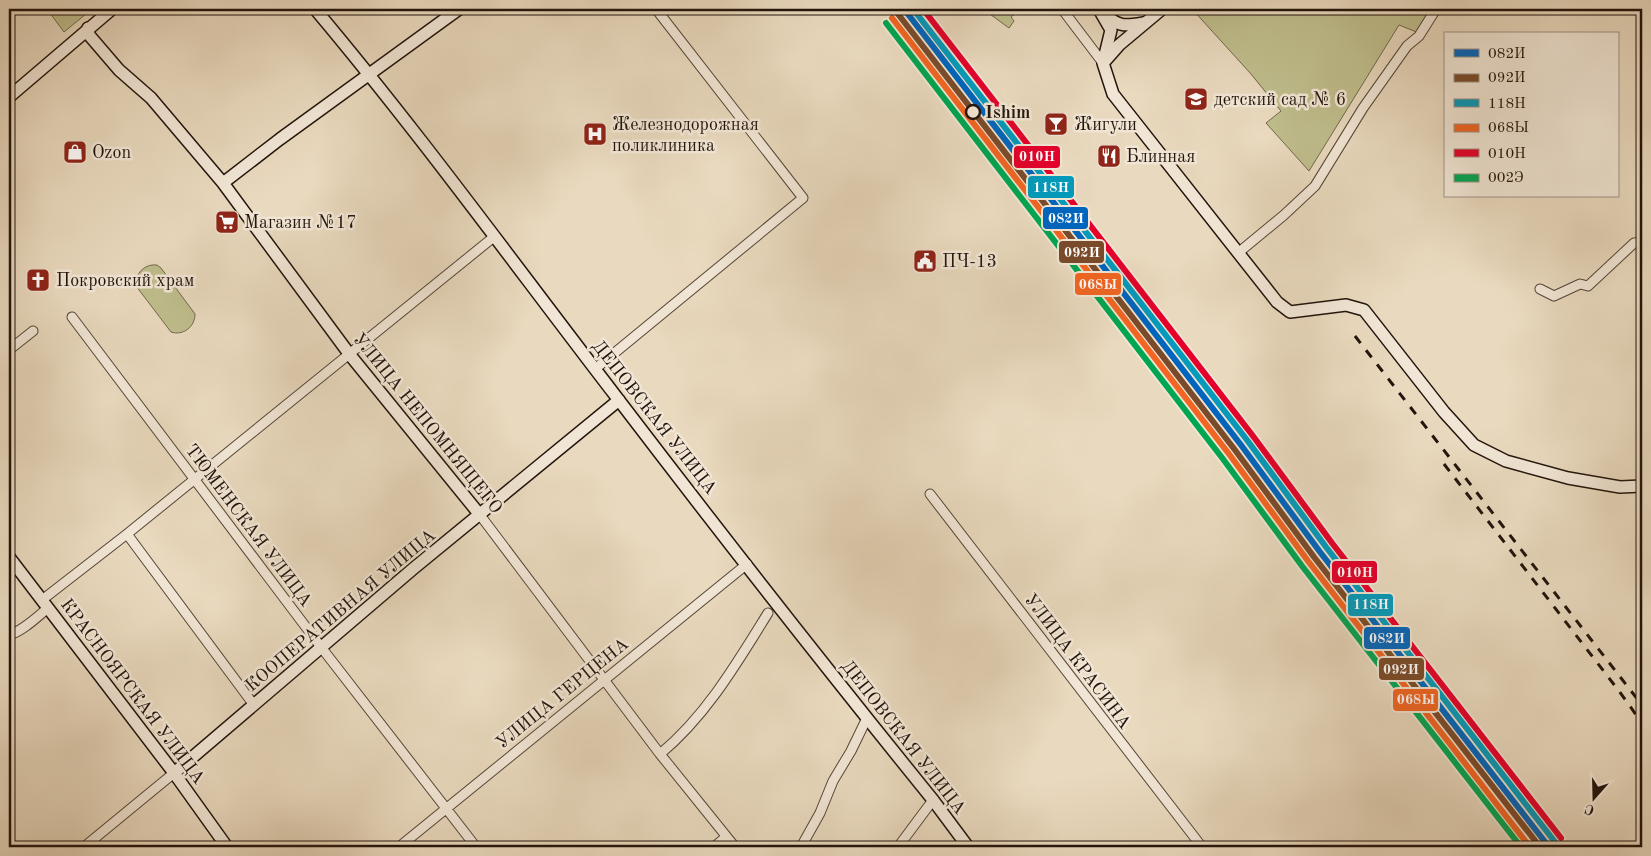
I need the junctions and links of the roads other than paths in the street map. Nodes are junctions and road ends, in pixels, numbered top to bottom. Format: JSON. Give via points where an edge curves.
{"nodes":[{"id":1,"x":112,"y":9,"type":"edge"},
{"id":2,"x":314,"y":9,"type":"edge"},
{"id":3,"x":459,"y":9,"type":"edge"},
{"id":4,"x":656,"y":9,"type":"edge"},
{"id":5,"x":1062,"y":9,"type":"edge"},
{"id":6,"x":1162,"y":9,"type":"edge"},
{"id":7,"x":1436,"y":9,"type":"edge"},
{"id":8,"x":1099,"y":10,"type":"edge"},
{"id":9,"x":1144,"y":23,"type":"junction"},
{"id":10,"x":88,"y":28,"type":"junction"},
{"id":11,"x":1103,"y":63,"type":"junction"},
{"id":12,"x":370,"y":75,"type":"junction"},
{"id":13,"x":9,"y":98,"type":"edge"},
{"id":14,"x":223,"y":183,"type":"junction"},
{"id":15,"x":495,"y":236,"type":"junction"},
{"id":16,"x":1642,"y":242,"type":"edge"},
{"id":17,"x":1238,"y":253,"type":"junction"},
{"id":18,"x":1540,"y":289,"type":"dead end"},
{"id":19,"x":72,"y":317,"type":"dead end"},
{"id":20,"x":33,"y":331,"type":"dead end"},
{"id":21,"x":9,"y":350,"type":"edge"},
{"id":22,"x":350,"y":355,"type":"junction"},
{"id":23,"x":595,"y":368,"type":"junction"},
{"id":24,"x":619,"y":400,"type":"junction"},
{"id":25,"x":194,"y":480,"type":"junction"},
{"id":26,"x":1642,"y":486,"type":"edge"},
{"id":27,"x":930,"y":494,"type":"dead end"},
{"id":28,"x":480,"y":514,"type":"junction"},
{"id":29,"x":126,"y":534,"type":"junction"},
{"id":30,"x":9,"y":558,"type":"edge"},
{"id":31,"x":746,"y":564,"type":"junction"},
{"id":32,"x":45,"y":604,"type":"junction"},
{"id":33,"x":768,"y":613,"type":"dead end"},
{"id":34,"x":9,"y":635,"type":"edge"},
{"id":35,"x":321,"y":647,"type":"junction"},
{"id":36,"x":605,"y":680,"type":"junction"},
{"id":37,"x":254,"y":705,"type":"junction"},
{"id":38,"x":867,"y":718,"type":"junction"},
{"id":39,"x":660,"y":754,"type":"junction"},
{"id":40,"x":174,"y":773,"type":"junction"},
{"id":41,"x":933,"y":800,"type":"junction"},
{"id":42,"x":445,"y":808,"type":"junction"},
{"id":43,"x":726,"y":837,"type":"junction"},
{"id":44,"x":84,"y":847,"type":"edge"},
{"id":45,"x":227,"y":847,"type":"edge"},
{"id":46,"x":398,"y":847,"type":"edge"},
{"id":47,"x":476,"y":847,"type":"edge"},
{"id":48,"x":714,"y":847,"type":"edge"},
{"id":49,"x":735,"y":847,"type":"edge"},
{"id":50,"x":801,"y":847,"type":"edge"},
{"id":51,"x":898,"y":847,"type":"edge"},
{"id":52,"x":968,"y":847,"type":"edge"},
{"id":53,"x":1202,"y":847,"type":"edge"}],
"edges":[{"from":1,"to":10,"type":"street"},
{"from":2,"to":12,"type":"street","name":"ДЕПОВСКАЯ УЛИЦА"},
{"from":3,"to":12,"type":"street"},
{"from":4,"to":23,"type":"street","via":[[802,198]]},
{"from":5,"to":11,"type":"street"},
{"from":6,"to":9,"type":"street"},
{"from":7,"to":17,"type":"street","via":[[1363,108],[1315,186]]},
{"from":8,"to":9,"type":"street","via":[[1123,26]]},
{"from":8,"to":11,"type":"street","via":[[1111,30]]},
{"from":9,"to":11,"type":"street"},
{"from":10,"to":13,"type":"street"},
{"from":10,"to":14,"type":"street","name":"УЛИЦА НЕПОМНЯЩЕГО","via":[[89,35],[118,70],[151,98]]},
{"from":11,"to":17,"type":"street","via":[[1113,94]]},
{"from":12,"to":14,"type":"street","via":[[280,138]]},
{"from":12,"to":15,"type":"street","name":"ДЕПОВСКАЯ УЛИЦА"},
{"from":14,"to":22,"type":"street","name":"УЛИЦА НЕПОМНЯЩЕГО"},
{"from":15,"to":22,"type":"street"},
{"from":15,"to":23,"type":"street","name":"ДЕПОВСКАЯ УЛИЦА"},
{"from":16,"to":18,"type":"street","via":[[1634,243],[1588,286],[1580,284],[1554,296]]},
{"from":17,"to":26,"type":"street","via":[[1277,302],[1290,312],[1346,305],[1364,310],[1474,445],[1506,461],[1568,478],[1620,487]]},
{"from":19,"to":25,"type":"street","name":"ТЮМЕНСКАЯ УЛИЦА"},
{"from":20,"to":21,"type":"street"},
{"from":22,"to":25,"type":"street"},
{"from":22,"to":28,"type":"street","name":"УЛИЦА НЕПОМНЯЩЕГО"},
{"from":23,"to":24,"type":"street","name":"ДЕПОВСКАЯ УЛИЦА"},
{"from":24,"to":28,"type":"street","name":"КООПЕРАТИВНАЯ УЛИЦА"},
{"from":24,"to":31,"type":"street","name":"ДЕПОВСКАЯ УЛИЦА"},
{"from":25,"to":29,"type":"street"},
{"from":25,"to":35,"type":"street","name":"ТЮМЕНСКАЯ УЛИЦА"},
{"from":27,"to":53,"type":"street","name":"УЛИЦА КРАСИНА"},
{"from":28,"to":35,"type":"street","name":"КООПЕРАТИВНАЯ УЛИЦА"},
{"from":28,"to":36,"type":"street","name":"УЛИЦА НЕПОМНЯЩЕГО"},
{"from":29,"to":32,"type":"street"},
{"from":29,"to":37,"type":"street"},
{"from":30,"to":32,"type":"street","name":"КРАСНОЯРСКАЯ УЛИЦА"},
{"from":31,"to":36,"type":"street","name":"УЛИЦА ГЕРЦЕНА"},
{"from":31,"to":38,"type":"street","name":"ДЕПОВСКАЯ УЛИЦА"},
{"from":32,"to":34,"type":"street","via":[[35,619]]},
{"from":32,"to":40,"type":"street","name":"КРАСНОЯРСКАЯ УЛИЦА"},
{"from":33,"to":39,"type":"street","via":[[726,681],[678,739]]},
{"from":35,"to":37,"type":"street","name":"КООПЕРАТИВНАЯ УЛИЦА"},
{"from":35,"to":42,"type":"street","name":"ТЮМЕНСКАЯ УЛИЦА"},
{"from":36,"to":39,"type":"street","name":"УЛИЦА НЕПОМНЯЩЕГО"},
{"from":36,"to":42,"type":"street","name":"УЛИЦА ГЕРЦЕНА"},
{"from":37,"to":40,"type":"street","name":"КООПЕРАТИВНАЯ УЛИЦА"},
{"from":38,"to":41,"type":"street","name":"ДЕПОВСКАЯ УЛИЦА"},
{"from":38,"to":50,"type":"street"},
{"from":39,"to":43,"type":"street","name":"УЛИЦА НЕПОМНЯЩЕГО"},
{"from":40,"to":44,"type":"street","name":"КООПЕРАТИВНАЯ УЛИЦА"},
{"from":40,"to":45,"type":"street","name":"КРАСНОЯРСКАЯ УЛИЦА"},
{"from":41,"to":51,"type":"street"},
{"from":41,"to":52,"type":"street","name":"ДЕПОВСКАЯ УЛИЦА"},
{"from":42,"to":46,"type":"street","name":"УЛИЦА ГЕРЦЕНА"},
{"from":42,"to":47,"type":"street","name":"ТЮМЕНСКАЯ УЛИЦА"},
{"from":43,"to":48,"type":"street"},
{"from":43,"to":49,"type":"street","name":"УЛИЦА НЕПОМНЯЩЕГО"}]}
